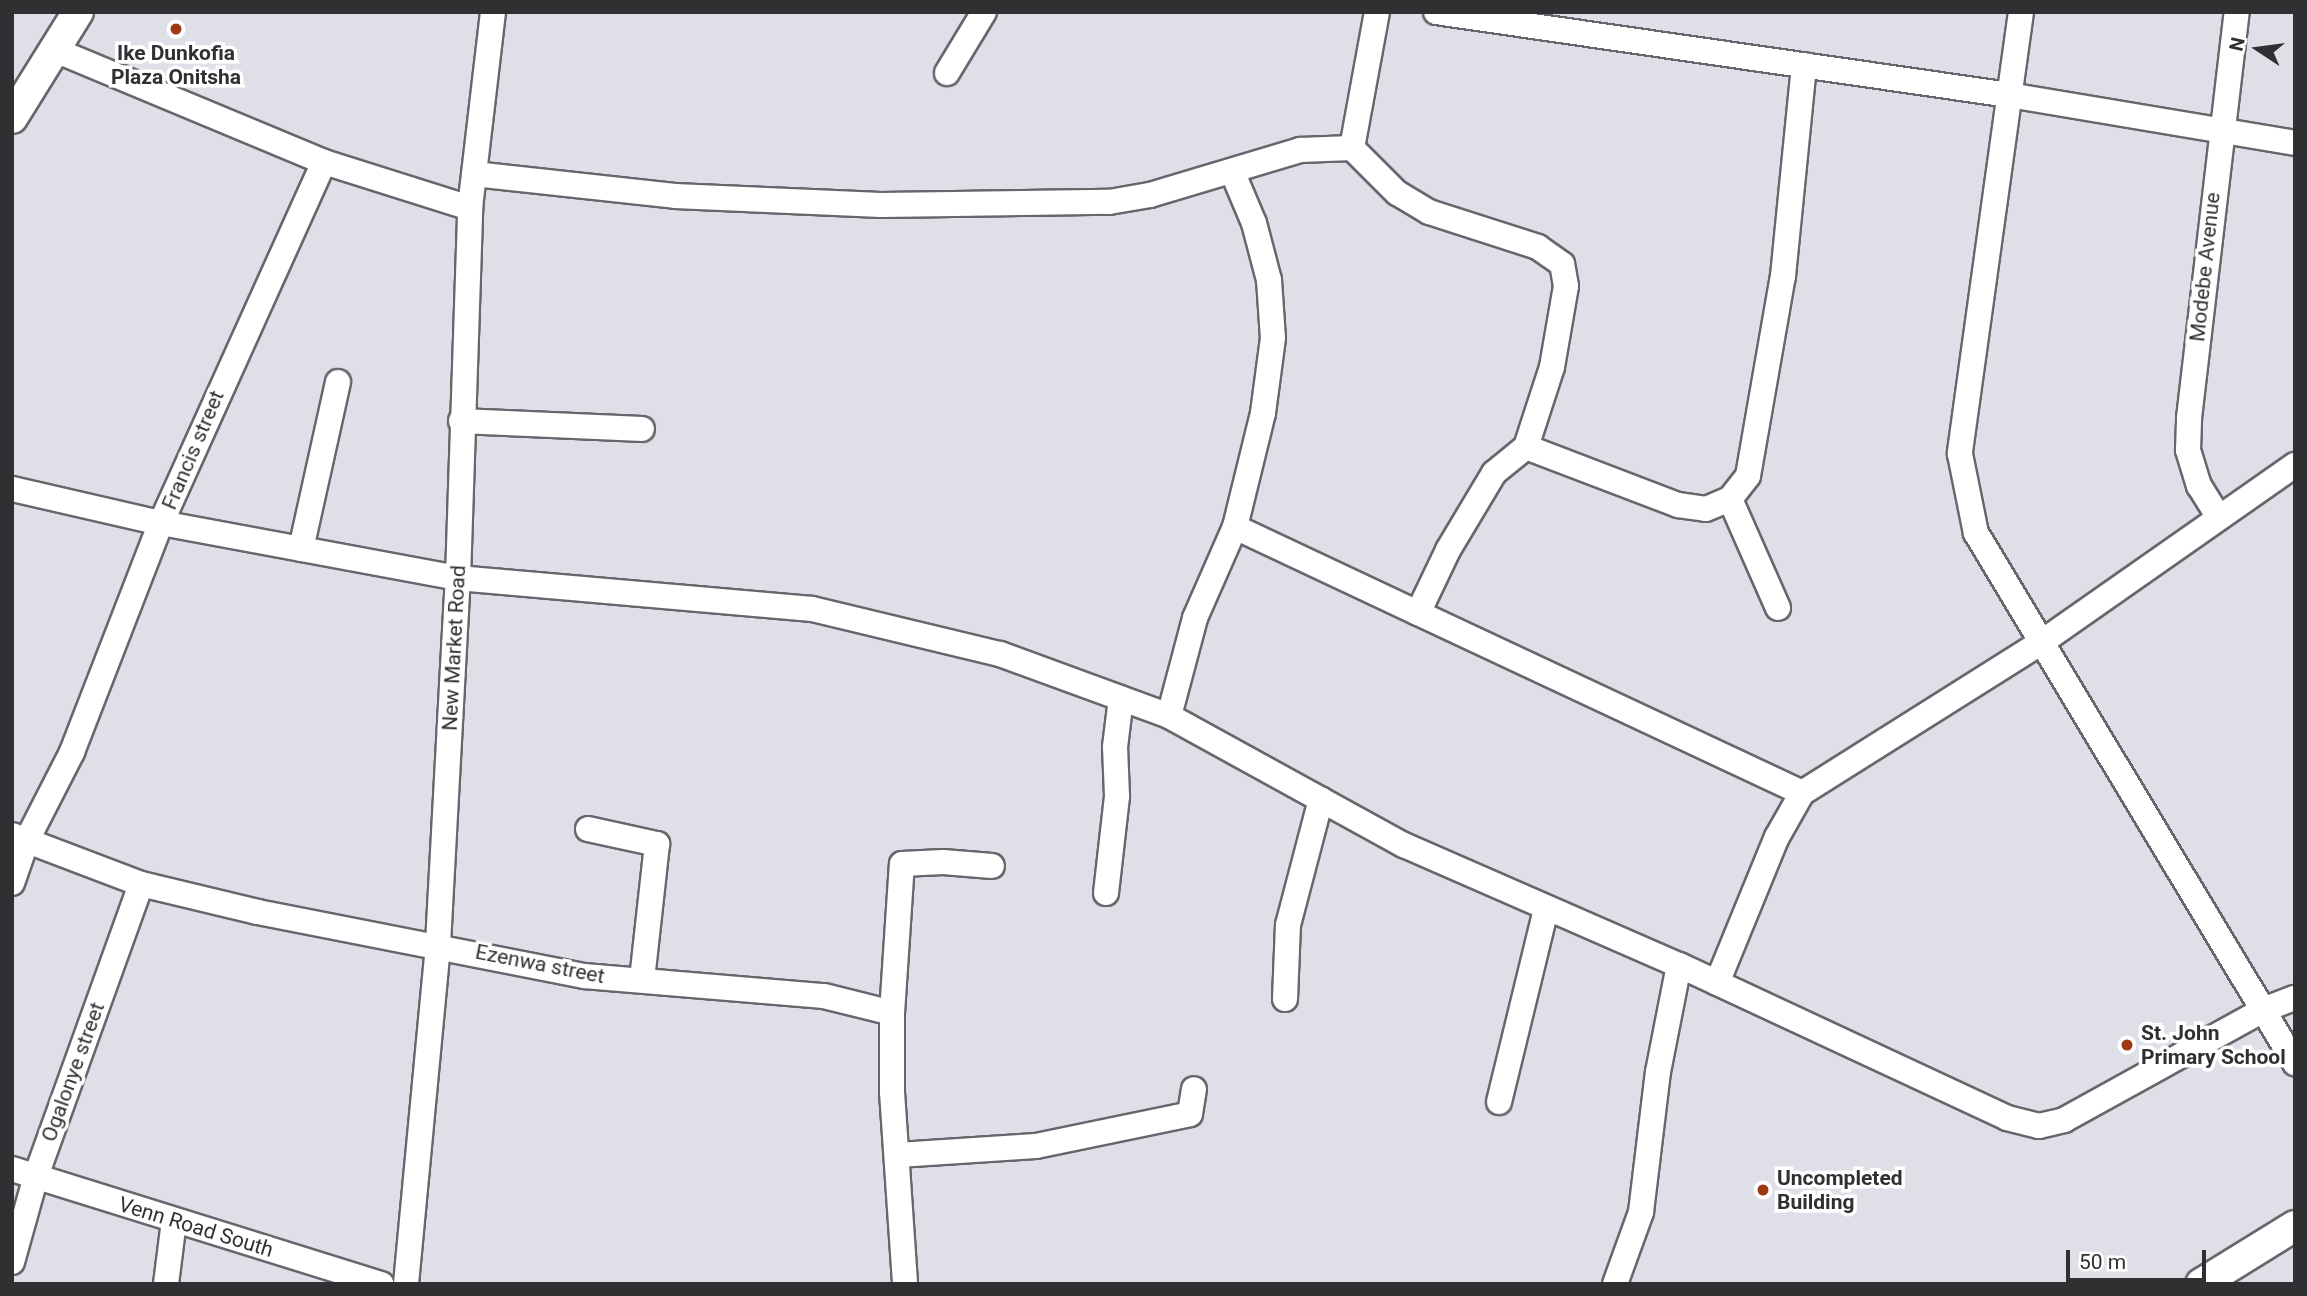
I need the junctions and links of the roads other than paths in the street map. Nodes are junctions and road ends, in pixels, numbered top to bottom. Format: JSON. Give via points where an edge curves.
{"nodes":[{"id":1,"x":78,"y":12,"type":"edge"},
{"id":2,"x":493,"y":12,"type":"edge"},
{"id":3,"x":984,"y":12,"type":"edge"},
{"id":4,"x":1377,"y":12,"type":"edge"},
{"id":5,"x":1436,"y":12,"type":"edge"},
{"id":6,"x":2021,"y":12,"type":"edge"},
{"id":7,"x":2237,"y":12,"type":"edge"},
{"id":8,"x":55,"y":50,"type":"junction"},
{"id":9,"x":1804,"y":65,"type":"junction"},
{"id":10,"x":947,"y":73,"type":"dead end"},
{"id":11,"x":2009,"y":95,"type":"junction"},
{"id":12,"x":12,"y":118,"type":"edge"},
{"id":13,"x":2220,"y":130,"type":"junction"},
{"id":14,"x":2295,"y":143,"type":"edge"},
{"id":15,"x":1352,"y":148,"type":"junction"},
{"id":16,"x":324,"y":162,"type":"junction"},
{"id":17,"x":1231,"y":171,"type":"junction"},
{"id":18,"x":474,"y":174,"type":"junction"},
{"id":19,"x":470,"y":208,"type":"junction"},
{"id":20,"x":338,"y":382,"type":"dead end"},
{"id":21,"x":461,"y":421,"type":"junction"},
{"id":22,"x":642,"y":429,"type":"dead end"},
{"id":23,"x":1526,"y":447,"type":"junction"},
{"id":24,"x":2295,"y":465,"type":"edge"},
{"id":25,"x":12,"y":489,"type":"edge"},
{"id":26,"x":1730,"y":499,"type":"junction"},
{"id":27,"x":2218,"y":516,"type":"junction"},
{"id":28,"x":161,"y":523,"type":"junction"},
{"id":29,"x":1235,"y":527,"type":"junction"},
{"id":30,"x":301,"y":549,"type":"junction"},
{"id":31,"x":458,"y":578,"type":"junction"},
{"id":32,"x":1778,"y":608,"type":"dead end"},
{"id":33,"x":1418,"y":612,"type":"junction"},
{"id":34,"x":2042,"y":642,"type":"junction"},
{"id":35,"x":1121,"y":698,"type":"junction"},
{"id":36,"x":1169,"y":716,"type":"junction"},
{"id":37,"x":1802,"y":793,"type":"junction"},
{"id":38,"x":1321,"y":799,"type":"junction"},
{"id":39,"x":588,"y":829,"type":"dead end"},
{"id":40,"x":20,"y":837,"type":"edge"},
{"id":41,"x":992,"y":866,"type":"dead end"},
{"id":42,"x":12,"y":883,"type":"edge"},
{"id":43,"x":141,"y":884,"type":"junction"},
{"id":44,"x":1106,"y":893,"type":"dead end"},
{"id":45,"x":1546,"y":909,"type":"junction"},
{"id":46,"x":438,"y":944,"type":"junction"},
{"id":47,"x":1679,"y":965,"type":"junction"},
{"id":48,"x":642,"y":979,"type":"junction"},
{"id":49,"x":1717,"y":983,"type":"junction"},
{"id":50,"x":2295,"y":998,"type":"edge"},
{"id":51,"x":1285,"y":999,"type":"dead end"},
{"id":52,"x":2263,"y":1010,"type":"junction"},
{"id":53,"x":892,"y":1013,"type":"junction"},
{"id":54,"x":2295,"y":1063,"type":"edge"},
{"id":55,"x":1194,"y":1089,"type":"dead end"},
{"id":56,"x":1499,"y":1102,"type":"dead end"},
{"id":57,"x":898,"y":1155,"type":"junction"},
{"id":58,"x":24,"y":1173,"type":"edge"},
{"id":59,"x":174,"y":1221,"type":"junction"},
{"id":60,"x":2295,"y":1226,"type":"edge"},
{"id":61,"x":12,"y":1262,"type":"edge"},
{"id":62,"x":166,"y":1284,"type":"edge"},
{"id":63,"x":381,"y":1284,"type":"edge"},
{"id":64,"x":406,"y":1284,"type":"edge"},
{"id":65,"x":905,"y":1284,"type":"edge"},
{"id":66,"x":1615,"y":1284,"type":"edge"},
{"id":67,"x":2201,"y":1284,"type":"edge"}],
"edges":[{"from":1,"to":8,"type":"main road"},
{"from":2,"to":18,"type":"street","name":"New Market Road"},
{"from":3,"to":10,"type":"street"},
{"from":4,"to":15,"type":"street"},
{"from":5,"to":9,"type":"street"},
{"from":6,"to":11,"type":"street"},
{"from":7,"to":13,"type":"street","name":"Modebe Avenue"},
{"from":8,"to":12,"type":"main road"},
{"from":8,"to":16,"type":"street"},
{"from":9,"to":11,"type":"street"},
{"from":9,"to":26,"type":"street","via":[[1783,276],[1748,476]]},
{"from":11,"to":13,"type":"street"},
{"from":11,"to":34,"type":"street","via":[[1960,454],[1976,533]]},
{"from":13,"to":14,"type":"street"},
{"from":13,"to":27,"type":"street","name":"Modebe Avenue","via":[[2188,450],[2200,486]]},
{"from":15,"to":17,"type":"street","via":[[1300,150]]},
{"from":15,"to":23,"type":"street","via":[[1397,192],[1429,212],[1538,247],[1562,264],[1566,286],[1552,367]]},
{"from":16,"to":19,"type":"street"},
{"from":16,"to":28,"type":"street","name":"Francis street"},
{"from":17,"to":18,"type":"street","via":[[1109,202],[937,205],[676,196]]},
{"from":17,"to":29,"type":"street","via":[[1254,223],[1269,280],[1273,338],[1263,413]]},
{"from":18,"to":19,"type":"street","name":"New Market Road"},
{"from":19,"to":21,"type":"street","name":"New Market Road"},
{"from":20,"to":30,"type":"street"},
{"from":21,"to":22,"type":"street"},
{"from":21,"to":31,"type":"street","name":"New Market Road"},
{"from":23,"to":26,"type":"street","via":[[1678,505],[1706,509]]},
{"from":23,"to":33,"type":"street","via":[[1494,473]]},
{"from":24,"to":27,"type":"street"},
{"from":25,"to":28,"type":"street"},
{"from":26,"to":32,"type":"street"},
{"from":27,"to":34,"type":"street"},
{"from":28,"to":30,"type":"street"},
{"from":28,"to":40,"type":"street","name":"Francis street","via":[[72,752]]},
{"from":29,"to":33,"type":"street"},
{"from":29,"to":36,"type":"street","via":[[1195,618]]},
{"from":30,"to":31,"type":"street"},
{"from":31,"to":35,"type":"street","via":[[812,609],[1000,654]]},
{"from":31,"to":46,"type":"street","name":"New Market Road"},
{"from":33,"to":37,"type":"street"},
{"from":34,"to":37,"type":"street"},
{"from":34,"to":52,"type":"street"},
{"from":35,"to":36,"type":"street"},
{"from":35,"to":44,"type":"street","via":[[1115,747],[1117,796]]},
{"from":36,"to":38,"type":"street"},
{"from":37,"to":49,"type":"street","via":[[1777,837]]},
{"from":38,"to":45,"type":"street","via":[[1404,845]]},
{"from":38,"to":51,"type":"street","via":[[1288,925]]},
{"from":39,"to":48,"type":"street","via":[[657,844]]},
{"from":40,"to":42,"type":"street","name":"Francis street"},
{"from":40,"to":43,"type":"street","name":"Ezenwa street"},
{"from":41,"to":53,"type":"street","via":[[902,864]]},
{"from":43,"to":46,"type":"street","name":"Ezenwa street","via":[[258,912]]},
{"from":43,"to":58,"type":"street","name":"Ogalonye street"},
{"from":45,"to":47,"type":"street"},
{"from":45,"to":56,"type":"street"},
{"from":46,"to":48,"type":"street","name":"Ezenwa street","via":[[584,976]]},
{"from":46,"to":64,"type":"street","name":"New Market Road"},
{"from":47,"to":49,"type":"street"},
{"from":47,"to":66,"type":"street","via":[[1658,1072],[1641,1212]]},
{"from":48,"to":53,"type":"street","name":"Ezenwa street","via":[[824,996]]},
{"from":49,"to":52,"type":"street","via":[[2007,1118],[2039,1126],[2064,1121]]},
{"from":50,"to":52,"type":"street"},
{"from":52,"to":54,"type":"street"},
{"from":53,"to":57,"type":"street"},
{"from":55,"to":57,"type":"street","via":[[1190,1114],[1036,1146]]},
{"from":57,"to":65,"type":"street"},
{"from":58,"to":59,"type":"street","name":"Venn Road South"},
{"from":58,"to":61,"type":"street","name":"Ogalonye street"},
{"from":59,"to":62,"type":"street"},
{"from":59,"to":63,"type":"street","name":"Venn Road South"},
{"from":60,"to":67,"type":"main road"}]}
